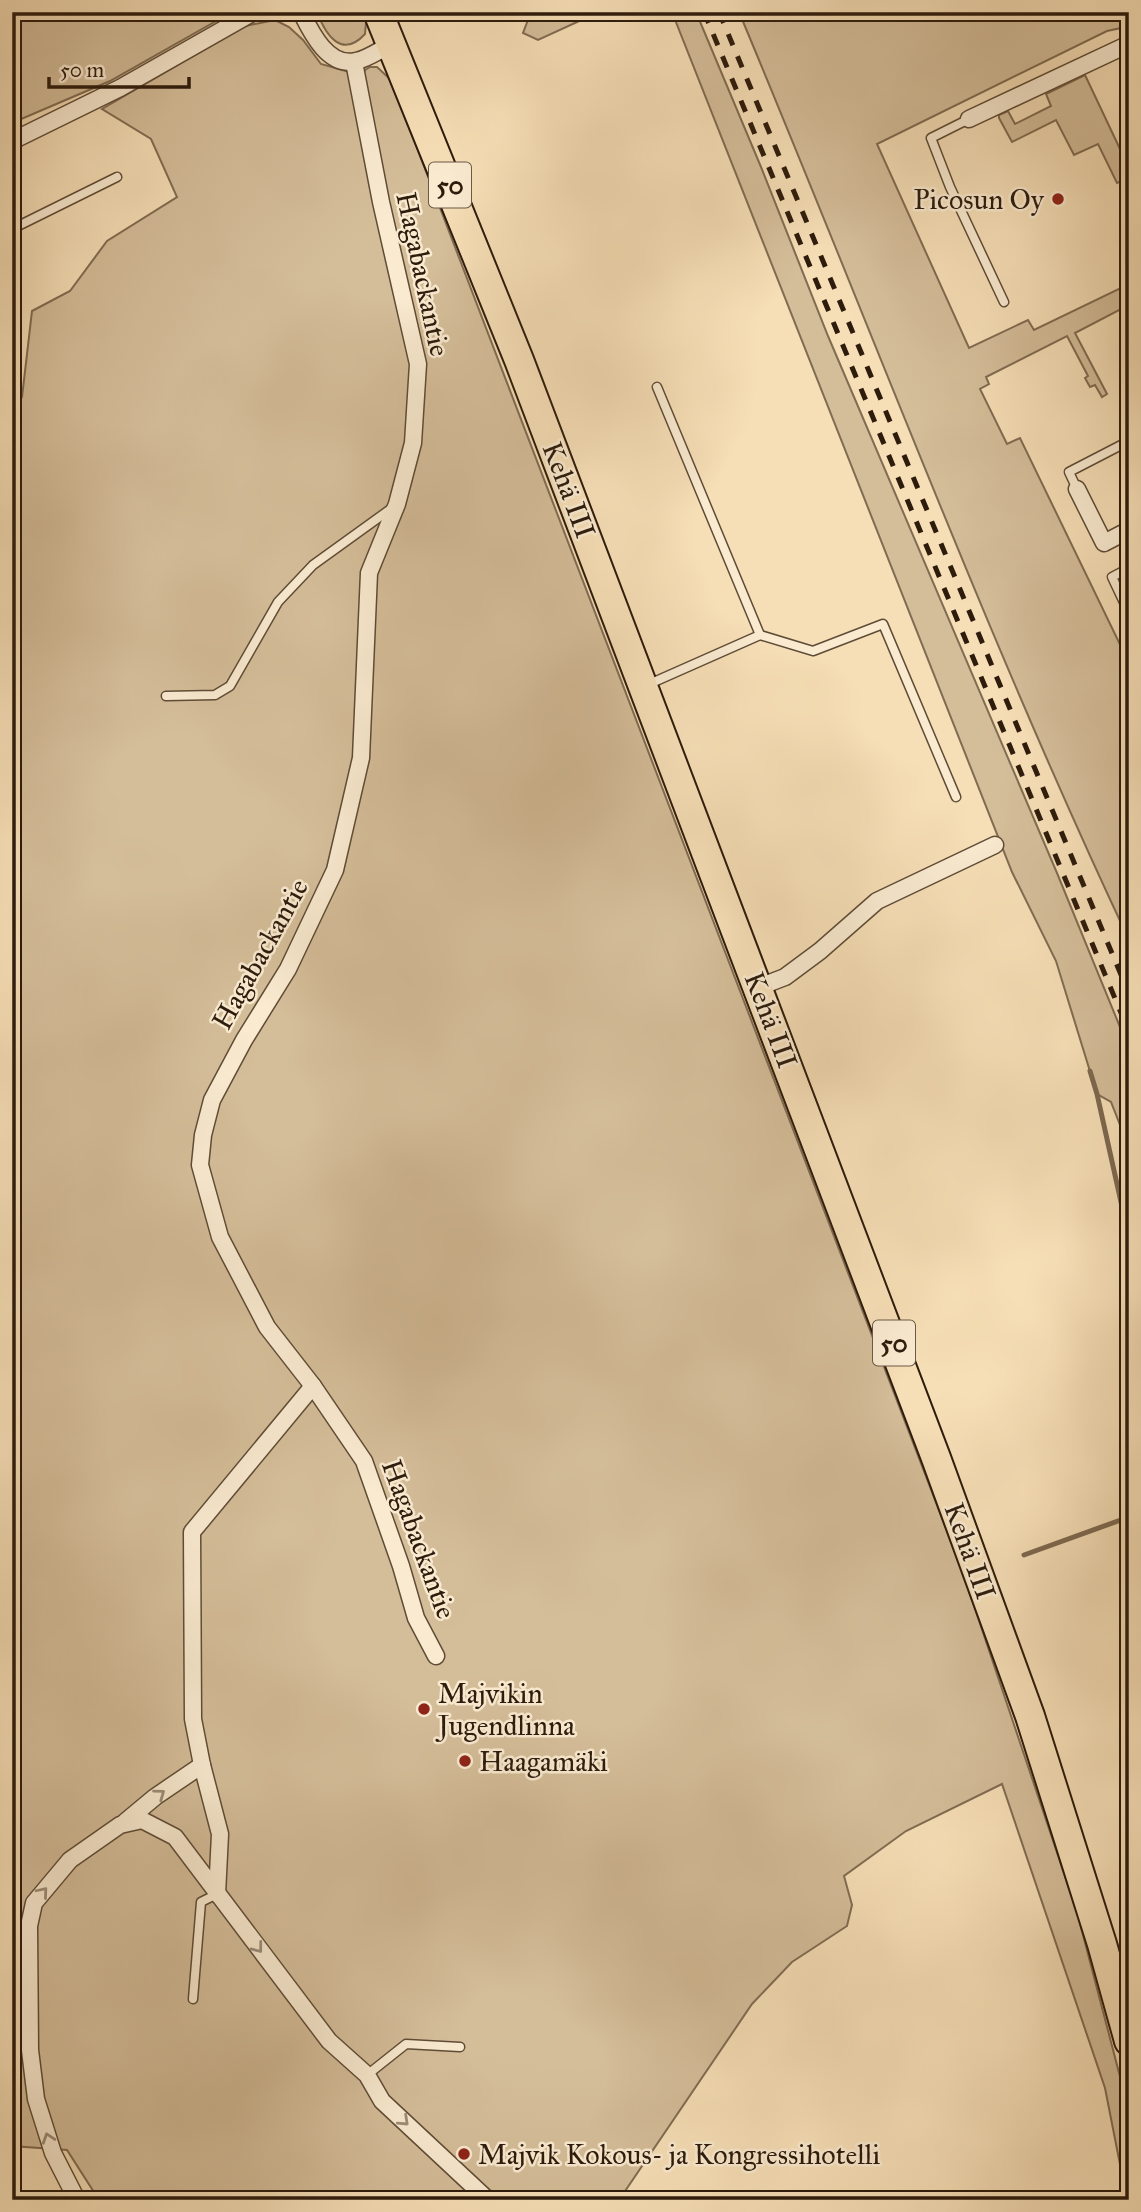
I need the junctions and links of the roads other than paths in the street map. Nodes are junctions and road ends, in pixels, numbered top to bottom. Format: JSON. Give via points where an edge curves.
{"nodes":[{"id":1,"x":254,"y":12,"type":"edge"},
{"id":2,"x":301,"y":12,"type":"edge"},
{"id":3,"x":378,"y":12,"type":"edge"},
{"id":4,"x":392,"y":44,"type":"junction"},
{"id":5,"x":1129,"y":44,"type":"edge"},
{"id":6,"x":354,"y":62,"type":"junction"},
{"id":7,"x":969,"y":119,"type":"joint"},
{"id":8,"x":12,"y":141,"type":"edge"},
{"id":9,"x":117,"y":177,"type":"dead end"},
{"id":10,"x":12,"y":229,"type":"edge"},
{"id":11,"x":1004,"y":302,"type":"dead end"},
{"id":12,"x":657,"y":387,"type":"dead end"},
{"id":13,"x":1129,"y":441,"type":"edge"},
{"id":14,"x":1077,"y":489,"type":"joint"},
{"id":15,"x":397,"y":504,"type":"junction"},
{"id":16,"x":1129,"y":530,"type":"edge"},
{"id":17,"x":1129,"y":568,"type":"edge"},
{"id":18,"x":1129,"y":613,"type":"edge"},
{"id":19,"x":760,"y":635,"type":"junction"},
{"id":20,"x":643,"y":687,"type":"junction"},
{"id":21,"x":166,"y":696,"type":"dead end"},
{"id":22,"x":956,"y":797,"type":"dead end"},
{"id":23,"x":995,"y":845,"type":"dead end"},
{"id":24,"x":758,"y":987,"type":"junction"},
{"id":25,"x":313,"y":1386,"type":"junction"},
{"id":26,"x":436,"y":1656,"type":"dead end"},
{"id":27,"x":202,"y":1765,"type":"junction"},
{"id":28,"x":120,"y":1825,"type":"junction"},
{"id":29,"x":217,"y":1894,"type":"junction"},
{"id":30,"x":193,"y":1998,"type":"dead end"},
{"id":31,"x":1129,"y":2041,"type":"edge"},
{"id":32,"x":460,"y":2047,"type":"dead end"},
{"id":33,"x":367,"y":2075,"type":"junction"},
{"id":34,"x":487,"y":2199,"type":"edge"},
{"id":35,"x":77,"y":2200,"type":"edge"}],
"edges":[{"from":1,"to":8,"type":"street","via":[[120,88]]},
{"from":2,"to":6,"type":"street","via":[[332,57]]},
{"from":3,"to":4,"type":"highway","name":"Kehä III","number":"50"},
{"from":4,"to":6,"type":"street"},
{"from":4,"to":20,"type":"highway","name":"Kehä III","number":"50"},
{"from":5,"to":7,"type":"street"},
{"from":6,"to":15,"type":"street","name":"Hagabackantie","via":[[418,364],[413,443]]},
{"from":7,"to":11,"type":"lane","via":[[931,138]]},
{"from":9,"to":10,"type":"lane"},
{"from":12,"to":19,"type":"lane"},
{"from":13,"to":14,"type":"lane","via":[[1069,472]]},
{"from":14,"to":16,"type":"street","via":[[1104,543]]},
{"from":15,"to":21,"type":"lane","via":[[313,565],[278,601],[230,686],[215,695]]},
{"from":15,"to":25,"type":"street","name":"Hagabackantie","via":[[369,573],[360,758],[335,870],[288,969],[212,1100],[200,1165],[220,1237],[267,1327]]},
{"from":17,"to":18,"type":"lane","via":[[1112,577]]},
{"from":19,"to":20,"type":"lane"},
{"from":19,"to":22,"type":"lane","via":[[813,651],[883,624]]},
{"from":20,"to":24,"type":"highway","name":"Kehä III","number":"50"},
{"from":23,"to":24,"type":"street","via":[[877,901],[785,977]]},
{"from":24,"to":31,"type":"highway","name":"Kehä III","number":"50","via":[[1030,1716]]},
{"from":25,"to":26,"type":"street","name":"Hagabackantie","via":[[364,1461],[416,1618]]},
{"from":25,"to":27,"type":"street","via":[[192,1532],[193,1719]]},
{"from":28,"to":27,"type":"street","one_way":true},
{"from":27,"to":29,"type":"street","via":[[220,1834]]},
{"from":28,"to":29,"type":"street","via":[[142,1820],[175,1837]]},
{"from":35,"to":28,"type":"street","one_way":true,"via":[[53,2153],[36,2099],[30,2050],[29,1926],[34,1903],[70,1860]]},
{"from":29,"to":30,"type":"lane","via":[[201,1902]]},
{"from":29,"to":33,"type":"street","one_way":true,"via":[[329,2041]]},
{"from":32,"to":33,"type":"lane","via":[[406,2044]]},
{"from":33,"to":34,"type":"street","one_way":true,"via":[[382,2101]]}]}
